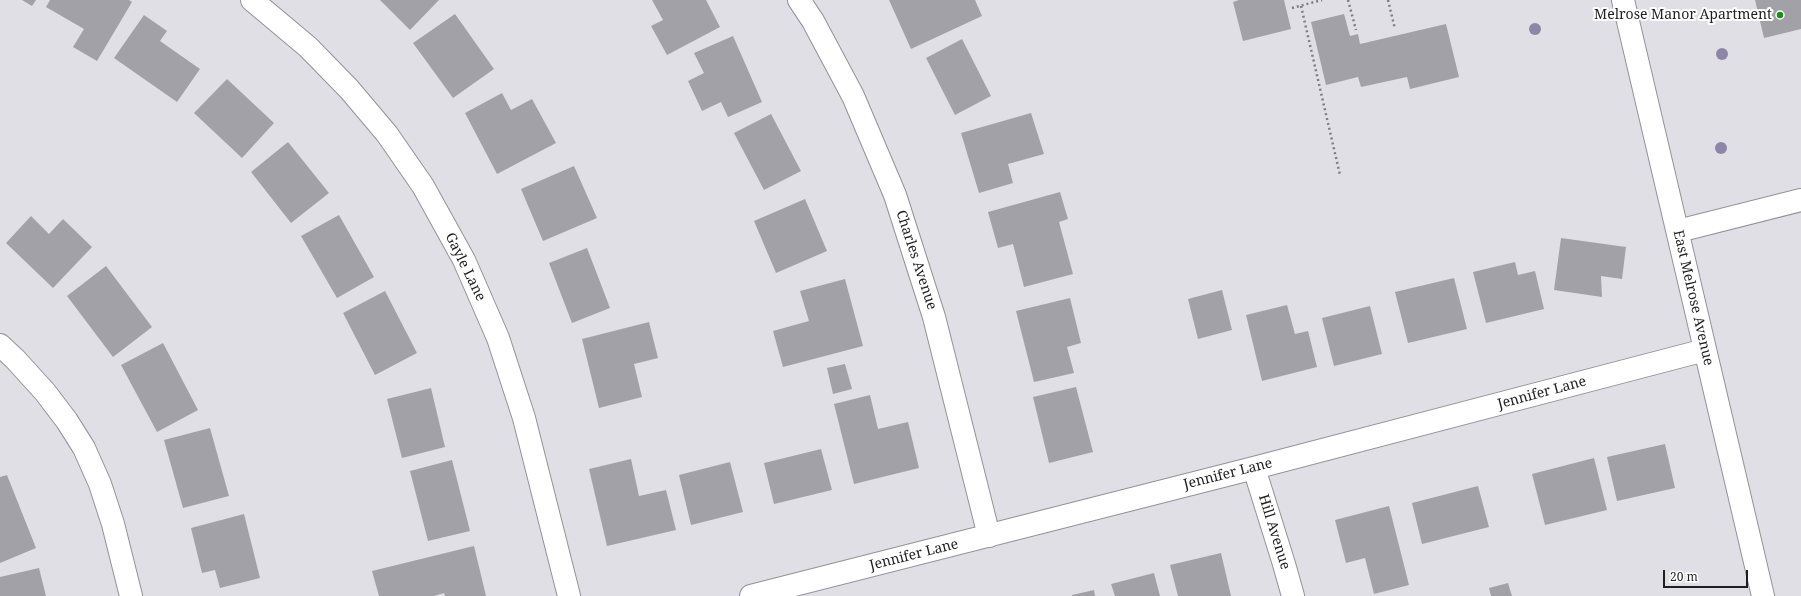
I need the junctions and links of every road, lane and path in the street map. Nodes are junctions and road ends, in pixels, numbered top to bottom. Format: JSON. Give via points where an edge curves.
{"nodes":[{"id":1,"x":252,"y":0,"type":"edge"},
{"id":2,"x":799,"y":0,"type":"edge"},
{"id":3,"x":1322,"y":0,"type":"edge"},
{"id":4,"x":1348,"y":0,"type":"edge"},
{"id":5,"x":1388,"y":0,"type":"edge"},
{"id":6,"x":1623,"y":0,"type":"edge"},
{"id":7,"x":1301,"y":6,"type":"junction"},
{"id":8,"x":1292,"y":8,"type":"dead end"},
{"id":9,"x":1395,"y":29,"type":"dead end"},
{"id":10,"x":1356,"y":30,"type":"dead end"},
{"id":11,"x":1340,"y":175,"type":"dead end"},
{"id":12,"x":1801,"y":200,"type":"edge"},
{"id":13,"x":1678,"y":231,"type":"junction"},
{"id":14,"x":0,"y":345,"type":"edge"},
{"id":15,"x":1705,"y":350,"type":"junction"},
{"id":16,"x":1254,"y":468,"type":"junction"},
{"id":17,"x":988,"y":536,"type":"junction"},
{"id":18,"x":131,"y":596,"type":"edge"},
{"id":19,"x":569,"y":596,"type":"edge"},
{"id":20,"x":751,"y":596,"type":"edge"},
{"id":21,"x":1293,"y":596,"type":"edge"},
{"id":22,"x":1762,"y":596,"type":"edge"}],
"edges":[{"from":1,"to":19,"type":"street","name":"Gayle Lane","via":[[308,47],[349,88],[387,134],[423,186],[464,260],[498,338],[524,418]]},
{"from":2,"to":17,"type":"street","name":"Charles Avenue","via":[[853,96],[895,195],[934,317]]},
{"from":3,"to":7,"type":"path"},
{"from":4,"to":10,"type":"path"},
{"from":5,"to":9,"type":"path"},
{"from":6,"to":13,"type":"street","name":"East Melrose Avenue"},
{"from":7,"to":8,"type":"path"},
{"from":7,"to":11,"type":"path"},
{"from":12,"to":13,"type":"street"},
{"from":13,"to":15,"type":"street","name":"East Melrose Avenue"},
{"from":14,"to":18,"type":"street","via":[[45,392],[84,448],[100,484],[113,524]]},
{"from":15,"to":16,"type":"street","name":"Jennifer Lane"},
{"from":15,"to":22,"type":"street","name":"East Melrose Avenue"},
{"from":16,"to":17,"type":"street","name":"Jennifer Lane"},
{"from":16,"to":21,"type":"street","name":"Hill Avenue"},
{"from":17,"to":20,"type":"street","name":"Jennifer Lane"}]}
